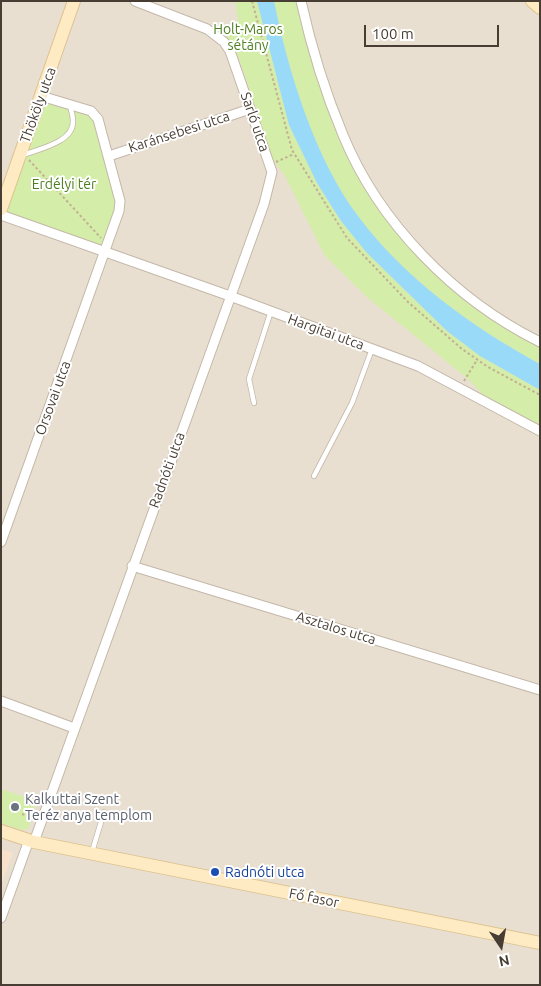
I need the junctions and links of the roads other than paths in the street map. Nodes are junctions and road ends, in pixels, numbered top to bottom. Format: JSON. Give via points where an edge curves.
{"nodes":[{"id":1,"x":74,"y":1,"type":"edge"},
{"id":2,"x":135,"y":1,"type":"edge"},
{"id":3,"x":301,"y":1,"type":"edge"},
{"id":4,"x":532,"y":1,"type":"edge"},
{"id":5,"x":540,"y":8,"type":"edge"},
{"id":6,"x":41,"y":96,"type":"junction"},
{"id":7,"x":70,"y":105,"type":"junction"},
{"id":8,"x":250,"y":109,"type":"junction"},
{"id":9,"x":23,"y":155,"type":"junction"},
{"id":10,"x":109,"y":156,"type":"junction"},
{"id":11,"x":1,"y":209,"type":"edge"},
{"id":12,"x":1,"y":215,"type":"edge"},
{"id":13,"x":105,"y":249,"type":"junction"},
{"id":14,"x":230,"y":296,"type":"junction"},
{"id":15,"x":271,"y":311,"type":"junction"},
{"id":16,"x":540,"y":342,"type":"edge"},
{"id":17,"x":372,"y":349,"type":"junction"},
{"id":18,"x":254,"y":403,"type":"dead end"},
{"id":19,"x":540,"y":431,"type":"edge"},
{"id":20,"x":314,"y":476,"type":"dead end"},
{"id":21,"x":1,"y":542,"type":"edge"},
{"id":22,"x":132,"y":566,"type":"junction"},
{"id":23,"x":540,"y":690,"type":"edge"},
{"id":24,"x":1,"y":701,"type":"edge"},
{"id":25,"x":74,"y":728,"type":"junction"},
{"id":26,"x":104,"y":812,"type":"dead end"},
{"id":27,"x":1,"y":831,"type":"edge"},
{"id":28,"x":31,"y":841,"type":"junction"},
{"id":29,"x":92,"y":854,"type":"junction"},
{"id":30,"x":1,"y":917,"type":"edge"},
{"id":31,"x":540,"y":943,"type":"edge"}],
"edges":[{"from":1,"to":6,"type":"street","name":"Thököly utca"},
{"from":2,"to":8,"type":"street","name":"Sarló utca","via":[[194,23],[224,42]]},
{"from":3,"to":16,"type":"street","via":[[343,136],[396,226],[479,305]]},
{"from":4,"to":5,"type":"street"},
{"from":6,"to":7,"type":"street"},
{"from":6,"to":9,"type":"street","name":"Thököly utca"},
{"from":7,"to":9,"type":"lane","via":[[74,122],[71,131],[62,140]]},
{"from":7,"to":10,"type":"street","via":[[91,111],[98,119]]},
{"from":8,"to":10,"type":"street","name":"Karánsebesi utca"},
{"from":8,"to":14,"type":"street","name":"Sarló utca","via":[[269,162],[271,178]]},
{"from":9,"to":11,"type":"street","name":"Thököly utca"},
{"from":10,"to":13,"type":"street","via":[[120,201]]},
{"from":12,"to":13,"type":"street"},
{"from":13,"to":14,"type":"street","name":"Hargitai utca"},
{"from":13,"to":21,"type":"street","name":"Orsovai utca"},
{"from":14,"to":15,"type":"street","name":"Hargitai utca"},
{"from":14,"to":22,"type":"street","name":"Radnóti utca"},
{"from":15,"to":17,"type":"street","name":"Hargitai utca"},
{"from":15,"to":18,"type":"lane","via":[[249,379]]},
{"from":17,"to":19,"type":"street","name":"Hargitai utca","via":[[418,366]]},
{"from":17,"to":20,"type":"lane","via":[[352,403]]},
{"from":22,"to":23,"type":"street","name":"Asztalos utca"},
{"from":22,"to":25,"type":"street","name":"Radnóti utca"},
{"from":24,"to":25,"type":"street"},
{"from":25,"to":28,"type":"street","name":"Radnóti utca"},
{"from":26,"to":29,"type":"lane"},
{"from":27,"to":28,"type":"street","name":"Fő fasor"},
{"from":28,"to":29,"type":"street","name":"Fő fasor"},
{"from":28,"to":30,"type":"street","name":"Radnóti utca"},
{"from":29,"to":31,"type":"street","name":"Fő fasor"}]}
